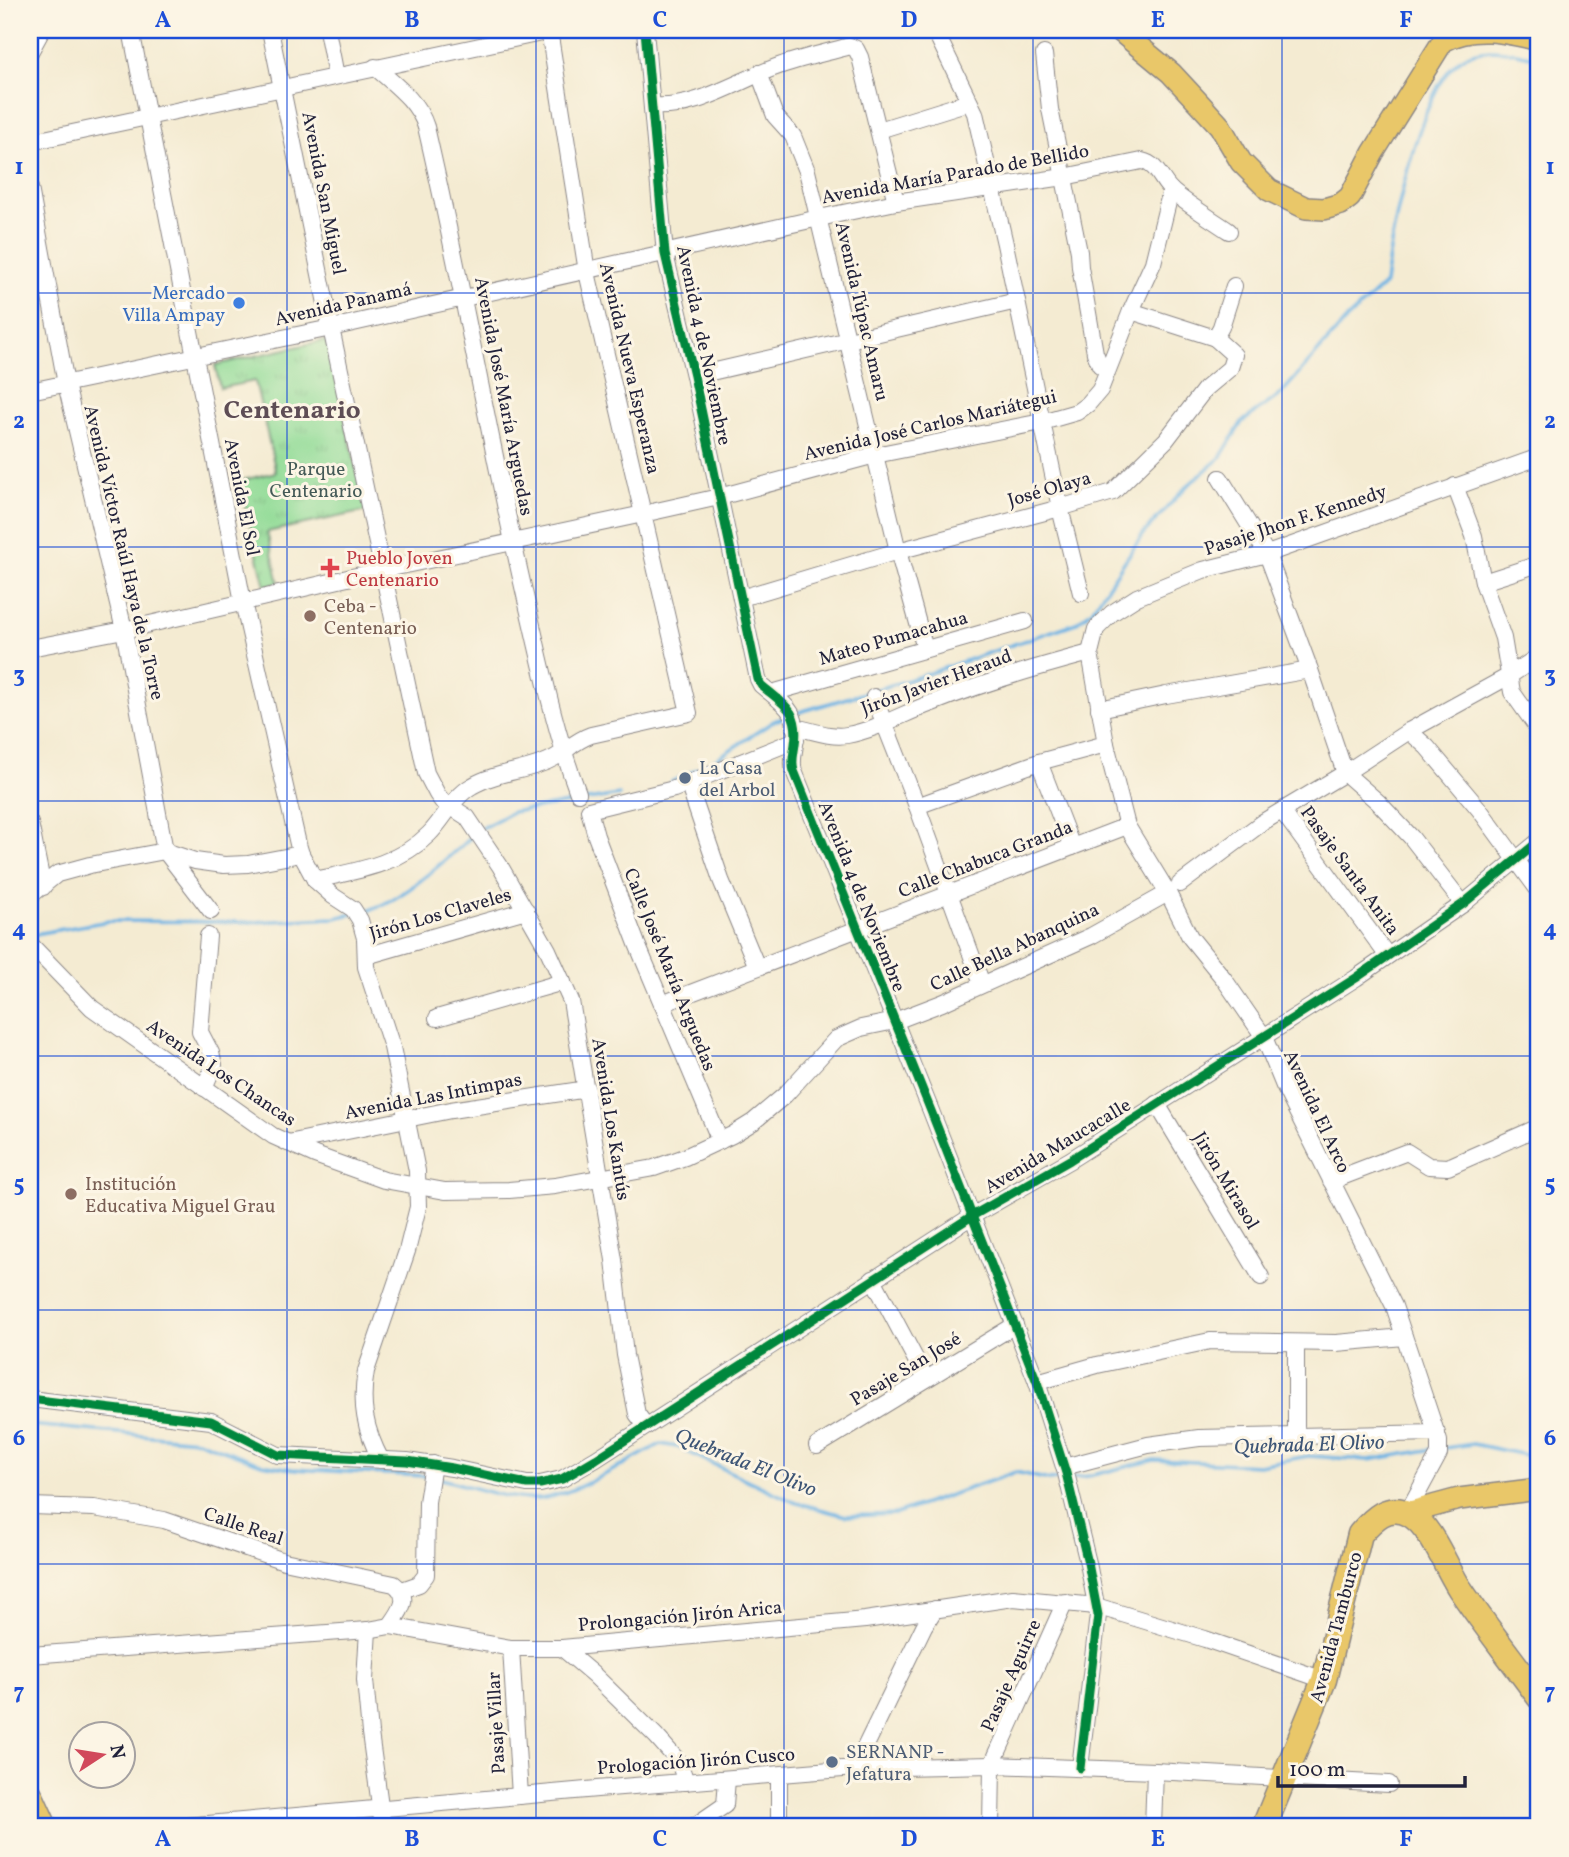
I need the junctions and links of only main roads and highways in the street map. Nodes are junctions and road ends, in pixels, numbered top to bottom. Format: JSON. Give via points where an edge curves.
{"nodes":[{"id":1,"x":1118,"y":30,"type":"edge"},
{"id":2,"x":1539,"y":40,"type":"edge"},
{"id":3,"x":1539,"y":1489,"type":"edge"},
{"id":4,"x":1408,"y":1513,"type":"junction"},
{"id":5,"x":1539,"y":1697,"type":"edge"},
{"id":6,"x":30,"y":1794,"type":"edge"},
{"id":7,"x":45,"y":1827,"type":"edge"},
{"id":8,"x":1264,"y":1827,"type":"edge"}],
"edges":[{"from":1,"to":2,"type":"main road","via":[[1171,73],[1269,190],[1306,208],[1324,209],[1350,197],[1443,41],[1484,30]]},
{"from":3,"to":4,"type":"main road","via":[[1459,1499]]},
{"from":4,"to":5,"type":"highway","via":[[1421,1522],[1459,1587]]},
{"from":4,"to":8,"type":"highway","name":"Avenida Tamburco","via":[[1391,1511],[1374,1517],[1360,1534],[1324,1680]]},
{"from":6,"to":7,"type":"highway"}]}
